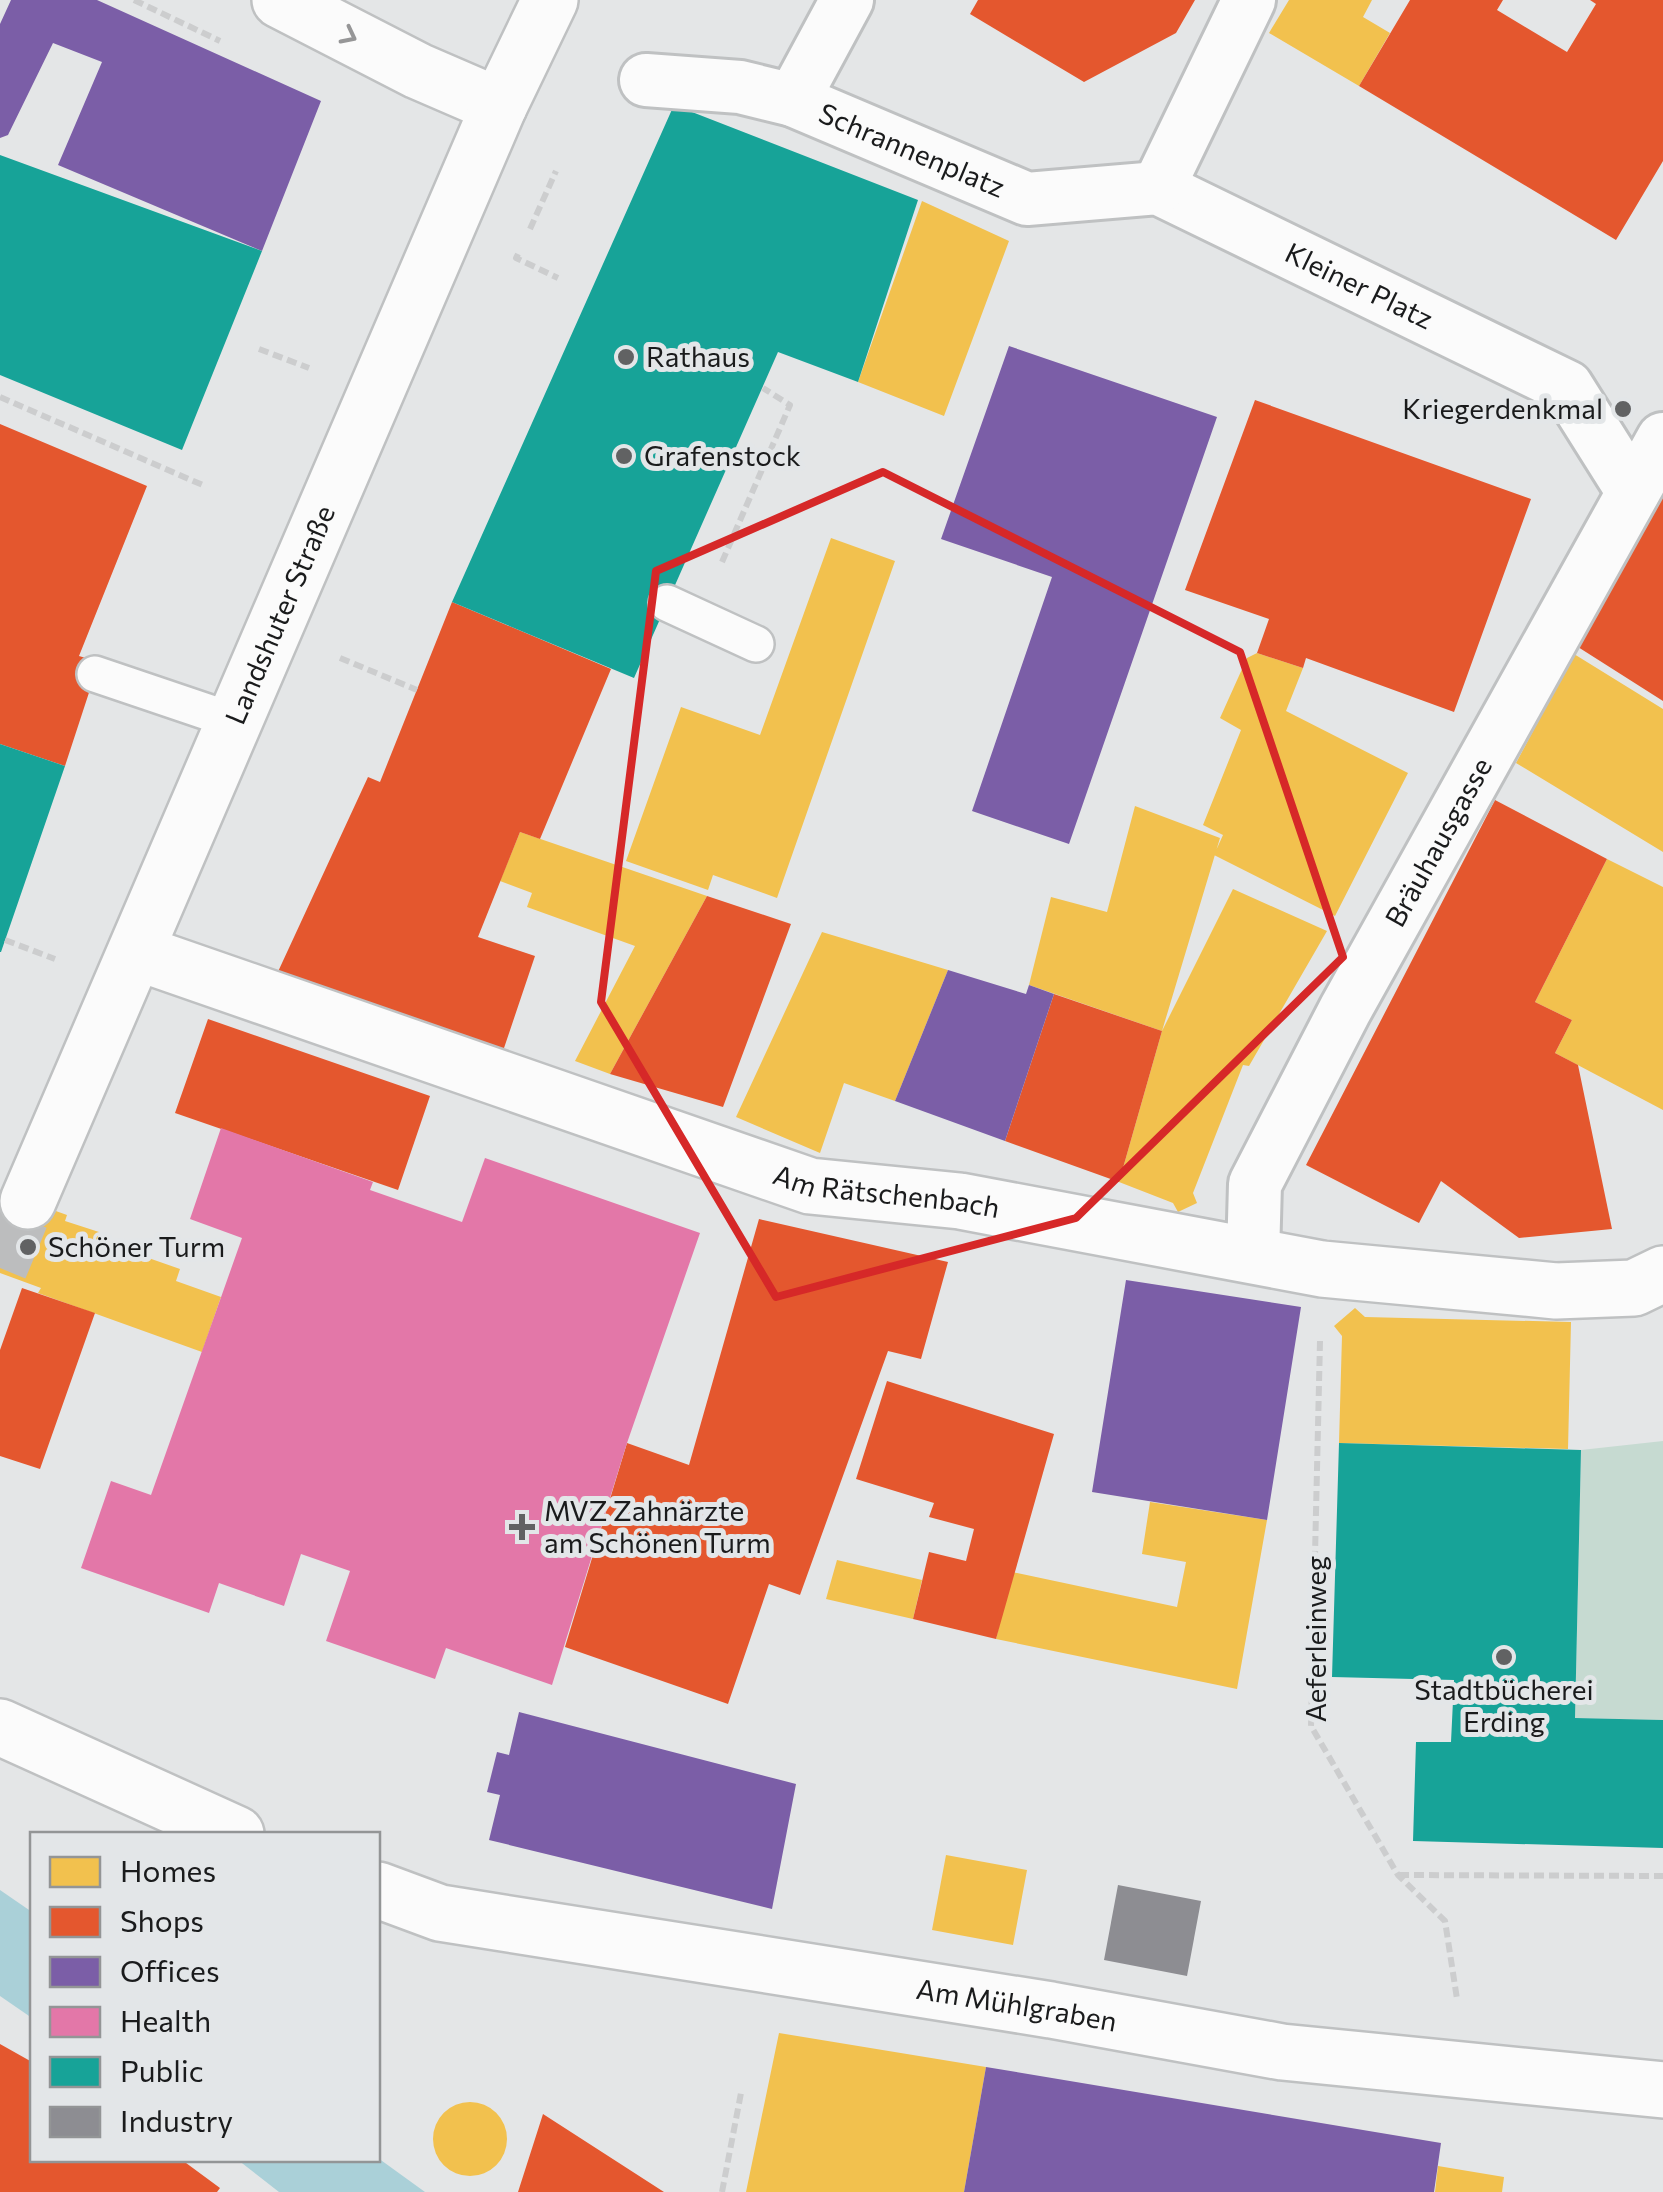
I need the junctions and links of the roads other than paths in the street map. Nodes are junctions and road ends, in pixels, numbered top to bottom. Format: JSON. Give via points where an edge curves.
{"nodes":[{"id":1,"x":280,"y":0,"type":"edge"},
{"id":2,"x":847,"y":0,"type":"edge"},
{"id":3,"x":1249,"y":0,"type":"edge"},
{"id":4,"x":542,"y":15,"type":"edge"},
{"id":5,"x":646,"y":80,"type":"dead end"},
{"id":6,"x":794,"y":100,"type":"junction"},
{"id":7,"x":499,"y":106,"type":"junction"},
{"id":8,"x":1158,"y":188,"type":"junction"},
{"id":9,"x":1663,"y":439,"type":"edge"},
{"id":10,"x":1633,"y":492,"type":"junction"},
{"id":11,"x":683,"y":610,"type":"road end"},
{"id":12,"x":756,"y":644,"type":"dead end"},
{"id":13,"x":95,"y":674,"type":"dead end"},
{"id":14,"x":234,"y":721,"type":"junction"},
{"id":15,"x":136,"y":952,"type":"junction"},
{"id":16,"x":28,"y":1201,"type":"tunnel mouth"},
{"id":17,"x":1254,"y":1256,"type":"junction"},
{"id":18,"x":1663,"y":1274,"type":"edge"},
{"id":19,"x":0,"y":1727,"type":"edge"},
{"id":20,"x":232,"y":1832,"type":"edge"},
{"id":21,"x":380,"y":1891,"type":"edge"},
{"id":22,"x":1663,"y":2090,"type":"edge"}],
"edges":[{"from":1,"to":7,"type":"street","one_way":true},
{"from":2,"to":6,"type":"street","name":"Schrannenplatz"},
{"from":3,"to":8,"type":"street"},
{"from":4,"to":7,"type":"street","name":"Landshuter Straße"},
{"from":5,"to":6,"type":"street","name":"Schrannenplatz","via":[[740,87]]},
{"from":6,"to":8,"type":"street","name":"Schrannenplatz","via":[[1027,199]]},
{"from":7,"to":14,"type":"street","name":"Landshuter Straße"},
{"from":8,"to":10,"type":"street","name":"Kleiner Platz","via":[[1567,387]]},
{"from":9,"to":10,"type":"street","name":"Bräuhausgasse"},
{"from":10,"to":17,"type":"street","name":"Bräuhausgasse","via":[[1255,1184]]},
{"from":11,"to":12,"type":"lane"},
{"from":13,"to":14,"type":"lane"},
{"from":14,"to":15,"type":"street","name":"Landshuter Straße"},
{"from":15,"to":16,"type":"street","name":"Landshuter Straße"},
{"from":15,"to":17,"type":"street","name":"Am Rätschenbach","via":[[810,1186],[960,1201]]},
{"from":17,"to":18,"type":"street","name":"Am Rätschenbach","via":[[1322,1269],[1556,1291],[1634,1288]]},
{"from":19,"to":20,"type":"street"},
{"from":21,"to":22,"type":"street","name":"Am Mühlgraben","via":[[440,1913],[1282,2052]]}]}
